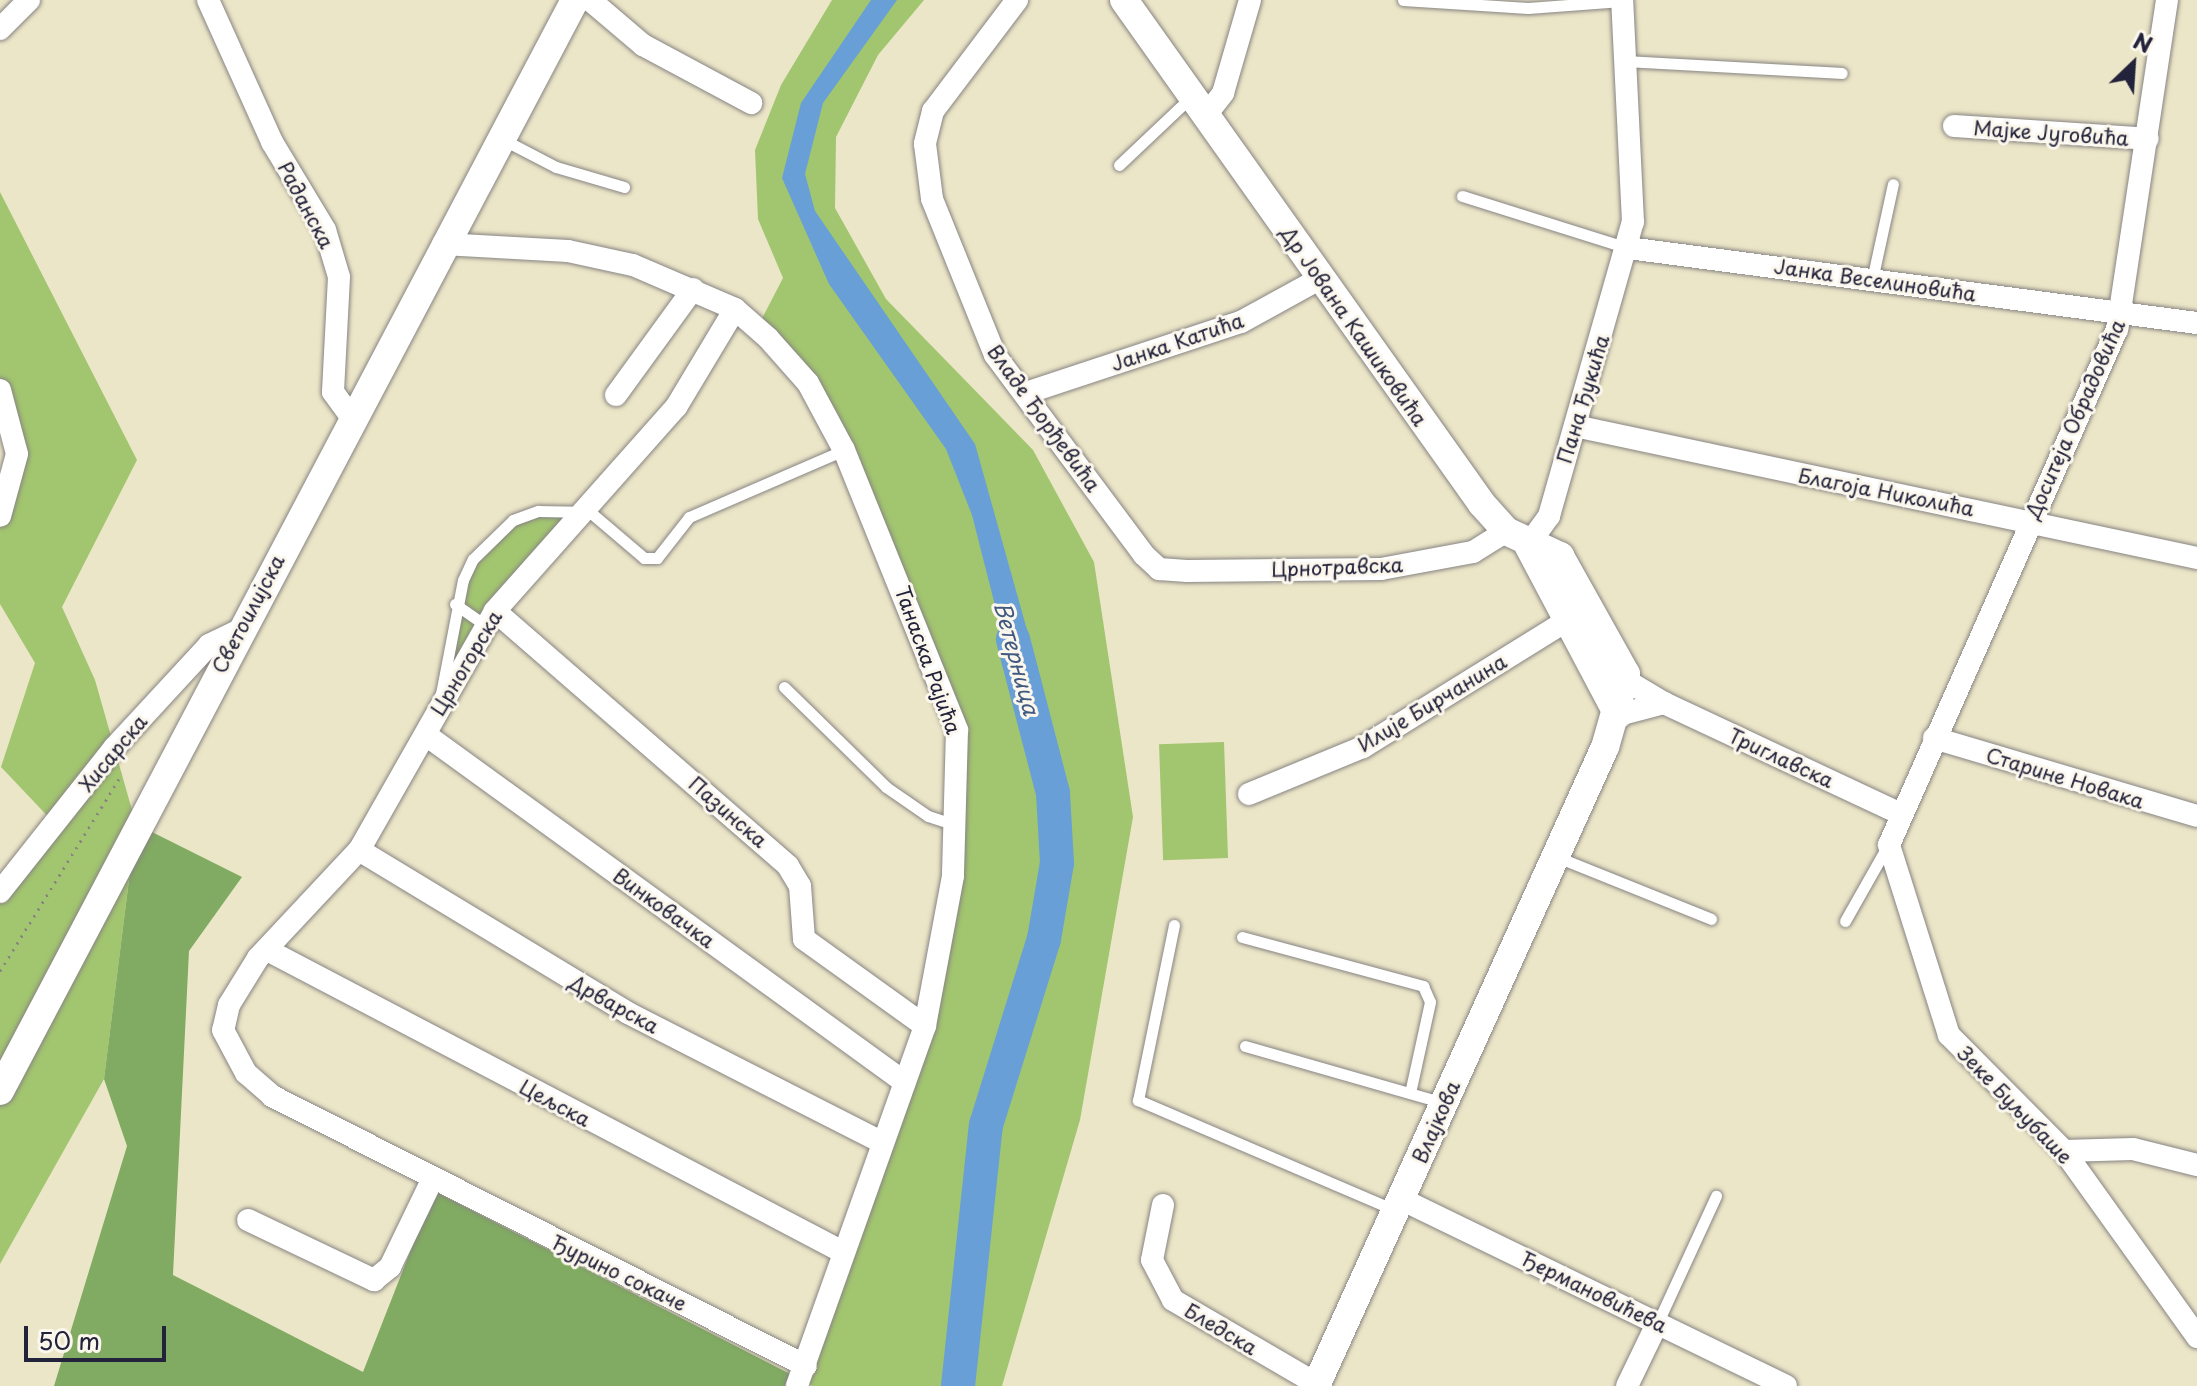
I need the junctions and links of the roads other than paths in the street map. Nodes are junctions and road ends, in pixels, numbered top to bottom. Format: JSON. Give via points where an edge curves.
{"nodes":[{"id":1,"x":29,"y":0,"type":"edge"},
{"id":2,"x":208,"y":0,"type":"edge"},
{"id":3,"x":575,"y":0,"type":"edge"},
{"id":4,"x":590,"y":0,"type":"edge"},
{"id":5,"x":1017,"y":0,"type":"edge"},
{"id":6,"x":1124,"y":0,"type":"edge"},
{"id":7,"x":1250,"y":0,"type":"edge"},
{"id":8,"x":1403,"y":0,"type":"edge"},
{"id":9,"x":2167,"y":0,"type":"edge"},
{"id":10,"x":1622,"y":1,"type":"edge"},
{"id":11,"x":0,"y":29,"type":"edge"},
{"id":12,"x":1626,"y":61,"type":"junction"},
{"id":13,"x":1842,"y":73,"type":"dead end"},
{"id":14,"x":751,"y":103,"type":"dead end"},
{"id":15,"x":1199,"y":105,"type":"junction"},
{"id":16,"x":1954,"y":126,"type":"dead end"},
{"id":17,"x":502,"y":139,"type":"junction"},
{"id":18,"x":2148,"y":139,"type":"junction"},
{"id":19,"x":1119,"y":165,"type":"dead end"},
{"id":20,"x":1893,"y":184,"type":"dead end"},
{"id":21,"x":624,"y":187,"type":"dead end"},
{"id":22,"x":1462,"y":196,"type":"dead end"},
{"id":23,"x":443,"y":244,"type":"junction"},
{"id":24,"x":1628,"y":248,"type":"junction"},
{"id":25,"x":1321,"y":278,"type":"junction"},
{"id":26,"x":1872,"y":280,"type":"junction"},
{"id":27,"x":693,"y":289,"type":"junction"},
{"id":28,"x":735,"y":309,"type":"junction"},
{"id":29,"x":2122,"y":313,"type":"junction"},
{"id":30,"x":2197,"y":323,"type":"edge"},
{"id":31,"x":0,"y":390,"type":"edge"},
{"id":32,"x":1026,"y":393,"type":"junction"},
{"id":33,"x":616,"y":395,"type":"dead end"},
{"id":34,"x":351,"y":417,"type":"junction"},
{"id":35,"x":1575,"y":426,"type":"junction"},
{"id":36,"x":844,"y":450,"type":"junction"},
{"id":37,"x":590,"y":512,"type":"junction"},
{"id":38,"x":0,"y":516,"type":"edge"},
{"id":39,"x":2030,"y":521,"type":"junction"},
{"id":40,"x":1517,"y":538,"type":"junction"},
{"id":41,"x":2197,"y":558,"type":"edge"},
{"id":42,"x":1159,"y":569,"type":"joint"},
{"id":43,"x":455,"y":604,"type":"junction"},
{"id":44,"x":490,"y":618,"type":"junction"},
{"id":45,"x":1566,"y":621,"type":"junction"},
{"id":46,"x":240,"y":630,"type":"junction"},
{"id":47,"x":1627,"y":681,"type":"junction"},
{"id":48,"x":784,"y":687,"type":"dead end"},
{"id":49,"x":440,"y":699,"type":"junction"},
{"id":50,"x":1664,"y":703,"type":"junction"},
{"id":51,"x":1618,"y":715,"type":"junction"},
{"id":52,"x":426,"y":735,"type":"junction"},
{"id":53,"x":1934,"y":738,"type":"junction"},
{"id":54,"x":1249,"y":794,"type":"dead end"},
{"id":55,"x":1899,"y":813,"type":"junction"},
{"id":56,"x":2197,"y":816,"type":"edge"},
{"id":57,"x":957,"y":825,"type":"junction"},
{"id":58,"x":1889,"y":845,"type":"junction"},
{"id":59,"x":359,"y":850,"type":"junction"},
{"id":60,"x":1556,"y":857,"type":"junction"},
{"id":61,"x":0,"y":892,"type":"edge"},
{"id":62,"x":1711,"y":919,"type":"dead end"},
{"id":63,"x":1845,"y":921,"type":"dead end"},
{"id":64,"x":1174,"y":925,"type":"dead end"},
{"id":65,"x":1242,"y":937,"type":"dead end"},
{"id":66,"x":271,"y":952,"type":"junction"},
{"id":67,"x":925,"y":1026,"type":"junction"},
{"id":68,"x":1245,"y":1046,"type":"dead end"},
{"id":69,"x":903,"y":1081,"type":"junction"},
{"id":70,"x":0,"y":1091,"type":"edge"},
{"id":71,"x":1410,"y":1093,"type":"junction"},
{"id":72,"x":1445,"y":1103,"type":"junction"},
{"id":73,"x":879,"y":1141,"type":"junction"},
{"id":74,"x":2064,"y":1151,"type":"junction"},
{"id":75,"x":2197,"y":1165,"type":"edge"},
{"id":76,"x":432,"y":1180,"type":"junction"},
{"id":77,"x":1716,"y":1196,"type":"dead end"},
{"id":78,"x":1163,"y":1205,"type":"dead end"},
{"id":79,"x":1399,"y":1205,"type":"junction"},
{"id":80,"x":248,"y":1220,"type":"dead end"},
{"id":81,"x":841,"y":1251,"type":"junction"},
{"id":82,"x":1658,"y":1322,"type":"junction"},
{"id":83,"x":2197,"y":1337,"type":"edge"},
{"id":84,"x":802,"y":1376,"type":"edge"},
{"id":85,"x":1316,"y":1385,"type":"edge"},
{"id":86,"x":1627,"y":1386,"type":"edge"},
{"id":87,"x":1786,"y":1386,"type":"edge"}],
"edges":[{"from":1,"to":11,"type":"street"},
{"from":2,"to":34,"type":"street","name":"Раданска","via":[[333,255],[339,284],[333,392]]},
{"from":3,"to":17,"type":"street","name":"Светоилијска"},
{"from":4,"to":14,"type":"street","via":[[643,45]]},
{"from":5,"to":32,"type":"street","name":"Владе Ђорђевића","via":[[949,84],[925,144],[941,234],[991,348]]},
{"from":6,"to":15,"type":"street","name":"Др Јована Кашиковића"},
{"from":7,"to":15,"type":"street","via":[[1223,93]]},
{"from":8,"to":10,"type":"lane","name":"Пана Ђукића","via":[[1512,8]]},
{"from":9,"to":18,"type":"street","name":"Доситеја Обрадовића"},
{"from":10,"to":12,"type":"street","name":"Пана Ђукића"},
{"from":12,"to":13,"type":"lane"},
{"from":12,"to":24,"type":"street","name":"Пана Ђукића","via":[[1634,162]]},
{"from":15,"to":19,"type":"lane"},
{"from":15,"to":25,"type":"street","name":"Др Јована Кашиковића"},
{"from":16,"to":18,"type":"street","name":"Мајке Југовића"},
{"from":17,"to":21,"type":"lane","via":[[556,167]]},
{"from":17,"to":23,"type":"street","name":"Светоилијска"},
{"from":18,"to":29,"type":"street","name":"Доситеја Обрадовића"},
{"from":20,"to":26,"type":"lane"},
{"from":22,"to":24,"type":"lane"},
{"from":23,"to":27,"type":"street","name":"Танаска Рајића","via":[[604,256]]},
{"from":23,"to":34,"type":"street","name":"Светоилијска"},
{"from":24,"to":26,"type":"street","name":"Јанка Веселиновића"},
{"from":24,"to":35,"type":"street","name":"Пана Ђукића"},
{"from":25,"to":32,"type":"street","name":"Јанка Катића","via":[[1241,322]]},
{"from":25,"to":40,"type":"street","name":"Др Јована Кашиковића"},
{"from":26,"to":29,"type":"street","name":"Јанка Веселиновића"},
{"from":27,"to":28,"type":"street","name":"Танаска Рајића"},
{"from":27,"to":33,"type":"street"},
{"from":28,"to":36,"type":"street","name":"Танаска Рајића","via":[[808,383]]},
{"from":28,"to":37,"type":"street","name":"Црногорска","via":[[676,407]]},
{"from":29,"to":30,"type":"street","name":"Јанка Веселиновића"},
{"from":29,"to":39,"type":"street","name":"Доситеја Обрадовића"},
{"from":31,"to":38,"type":"street","via":[[17,454]]},
{"from":32,"to":42,"type":"street","name":"Владе Ђорђевића"},
{"from":34,"to":46,"type":"street","name":"Светоилијска"},
{"from":35,"to":39,"type":"street","name":"Благоја Николића"},
{"from":35,"to":40,"type":"street","name":"Пана Ђукића","via":[[1546,525]]},
{"from":36,"to":37,"type":"lane","via":[[689,517],[657,558],[644,558]]},
{"from":36,"to":57,"type":"street","name":"Танаска Рајића","via":[[957,730]]},
{"from":37,"to":43,"type":"lane","via":[[538,511],[513,520],[473,559]]},
{"from":37,"to":44,"type":"street","name":"Црногорска"},
{"from":39,"to":41,"type":"street","name":"Благоја Николића"},
{"from":39,"to":53,"type":"street","name":"Доситеја Обрадовића"},
{"from":40,"to":42,"type":"street","name":"Црнотравска","via":[[1381,569]]},
{"from":40,"to":45,"type":"street","name":"Др Јована Кашиковића"},
{"from":40,"to":47,"type":"street","via":[[1560,556],[1605,627]]},
{"from":43,"to":44,"type":"lane"},
{"from":43,"to":49,"type":"lane"},
{"from":44,"to":49,"type":"street","name":"Црногорска"},
{"from":44,"to":67,"type":"street","name":"Пазинска","via":[[788,866],[800,886],[804,939]]},
{"from":45,"to":51,"type":"street","name":"Др Јована Кашиковића"},
{"from":45,"to":54,"type":"street","name":"Илије Бирчанина","via":[[1363,747]]},
{"from":46,"to":61,"type":"street","name":"Хисарска","via":[[209,645],[114,748]]},
{"from":46,"to":70,"type":"street","name":"Светоилијска"},
{"from":47,"to":50,"type":"street","name":"Триглавска"},
{"from":47,"to":51,"type":"street","name":"Влајкова"},
{"from":48,"to":57,"type":"lane","via":[[886,787],[928,816]]},
{"from":49,"to":52,"type":"street","name":"Црногорска"},
{"from":50,"to":51,"type":"street"},
{"from":50,"to":55,"type":"street","name":"Триглавска"},
{"from":51,"to":60,"type":"street","name":"Влајкова"},
{"from":52,"to":59,"type":"street","name":"Црногорска"},
{"from":52,"to":69,"type":"street","name":"Винковачка"},
{"from":53,"to":55,"type":"street","name":"Доситеја Обрадовића"},
{"from":53,"to":56,"type":"street","name":"Старине Новака"},
{"from":55,"to":58,"type":"street"},
{"from":57,"to":67,"type":"street","name":"Танаска Рајића"},
{"from":58,"to":63,"type":"lane"},
{"from":58,"to":74,"type":"street","name":"Зеке Буљубаше","via":[[1949,1035]]},
{"from":59,"to":66,"type":"street","name":"Црногорска"},
{"from":59,"to":73,"type":"street","name":"Дрварска","via":[[559,974]]},
{"from":60,"to":62,"type":"lane"},
{"from":60,"to":72,"type":"street","name":"Влајкова"},
{"from":64,"to":79,"type":"lane","via":[[1138,1100]]},
{"from":65,"to":71,"type":"lane","via":[[1423,986],[1430,1002]]},
{"from":66,"to":76,"type":"street","name":"Ђурино сокаче","via":[[258,958],[223,1017],[246,1073],[272,1096]]},
{"from":66,"to":81,"type":"street","name":"Цељска"},
{"from":67,"to":69,"type":"street","name":"Танаска Рајића"},
{"from":68,"to":71,"type":"lane"},
{"from":69,"to":73,"type":"street","name":"Танаска Рајића"},
{"from":71,"to":72,"type":"lane"},
{"from":72,"to":79,"type":"street","name":"Влајкова"},
{"from":73,"to":81,"type":"street","name":"Танаска Рајића"},
{"from":74,"to":75,"type":"street","via":[[2133,1149]]},
{"from":74,"to":83,"type":"street","name":"Зеке Буљубаше"},
{"from":76,"to":80,"type":"street","via":[[390,1267],[374,1280]]},
{"from":76,"to":84,"type":"street","name":"Ђурино сокаче"},
{"from":77,"to":82,"type":"lane"},
{"from":78,"to":85,"type":"street","name":"Бледска","via":[[1152,1260],[1173,1300]]},
{"from":79,"to":82,"type":"street","name":"Ђермановићева"},
{"from":79,"to":85,"type":"street","name":"Влајкова"},
{"from":81,"to":84,"type":"street","name":"Танаска Рајића"},
{"from":82,"to":86,"type":"street"},
{"from":82,"to":87,"type":"street","name":"Ђермановићева"}]}
